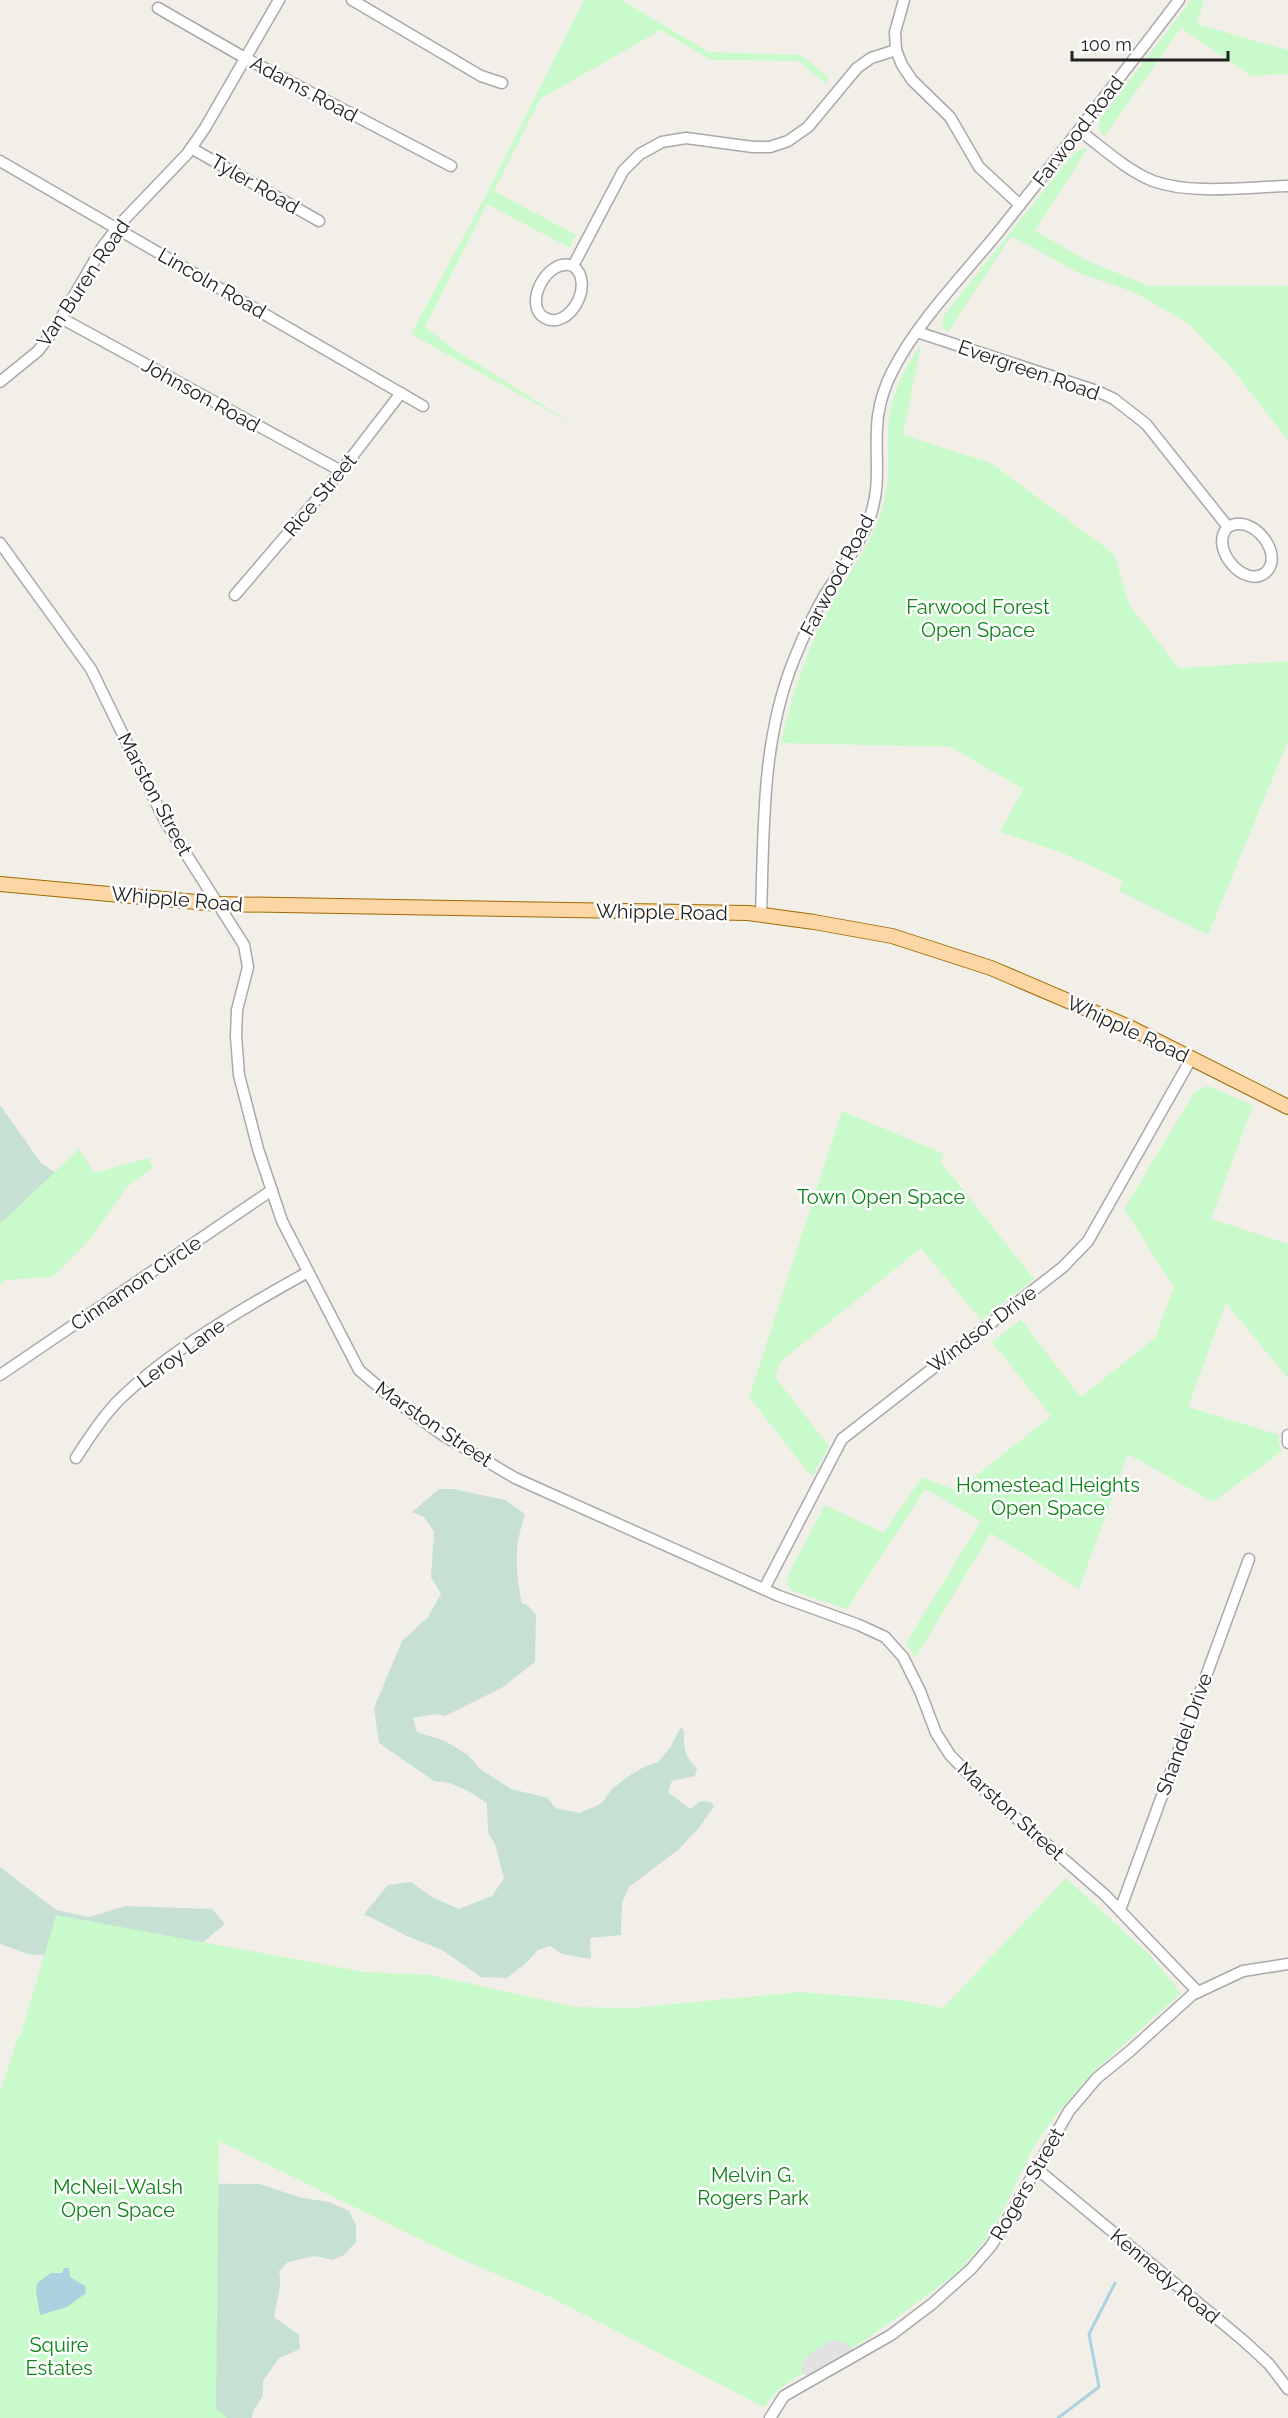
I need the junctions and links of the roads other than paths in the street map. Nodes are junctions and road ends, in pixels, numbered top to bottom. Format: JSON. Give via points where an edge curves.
{"nodes":[{"id":1,"x":279,"y":0,"type":"edge"},
{"id":2,"x":352,"y":0,"type":"edge"},
{"id":3,"x":904,"y":0,"type":"edge"},
{"id":4,"x":1179,"y":0,"type":"edge"},
{"id":5,"x":159,"y":8,"type":"dead end"},
{"id":6,"x":896,"y":50,"type":"junction"},
{"id":7,"x":245,"y":58,"type":"junction"},
{"id":8,"x":502,"y":83,"type":"dead end"},
{"id":9,"x":1080,"y":131,"type":"junction"},
{"id":10,"x":191,"y":148,"type":"junction"},
{"id":11,"x":0,"y":161,"type":"edge"},
{"id":12,"x":451,"y":166,"type":"dead end"},
{"id":13,"x":1288,"y":186,"type":"edge"},
{"id":14,"x":1020,"y":205,"type":"junction"},
{"id":15,"x":319,"y":220,"type":"dead end"},
{"id":16,"x":117,"y":228,"type":"junction"},
{"id":17,"x":573,"y":266,"type":"junction"},
{"id":18,"x":62,"y":318,"type":"junction"},
{"id":19,"x":917,"y":332,"type":"junction"},
{"id":20,"x":0,"y":382,"type":"edge"},
{"id":21,"x":401,"y":393,"type":"junction"},
{"id":22,"x":423,"y":406,"type":"dead end"},
{"id":23,"x":341,"y":471,"type":"junction"},
{"id":24,"x":1228,"y":527,"type":"junction"},
{"id":25,"x":0,"y":543,"type":"edge"},
{"id":26,"x":235,"y":595,"type":"dead end"},
{"id":27,"x":0,"y":885,"type":"edge"},
{"id":28,"x":218,"y":904,"type":"junction"},
{"id":29,"x":761,"y":915,"type":"junction"},
{"id":30,"x":1191,"y":1059,"type":"junction"},
{"id":31,"x":1288,"y":1107,"type":"edge"},
{"id":32,"x":272,"y":1190,"type":"junction"},
{"id":33,"x":308,"y":1272,"type":"junction"},
{"id":34,"x":0,"y":1375,"type":"edge"},
{"id":35,"x":1288,"y":1435,"type":"edge"},
{"id":36,"x":1288,"y":1443,"type":"edge"},
{"id":37,"x":76,"y":1458,"type":"dead end"},
{"id":38,"x":1249,"y":1559,"type":"dead end"},
{"id":39,"x":764,"y":1589,"type":"junction"},
{"id":40,"x":1120,"y":1910,"type":"junction"},
{"id":41,"x":1288,"y":1964,"type":"edge"},
{"id":42,"x":1198,"y":1992,"type":"junction"},
{"id":43,"x":1037,"y":2169,"type":"junction"},
{"id":44,"x":1288,"y":2389,"type":"edge"},
{"id":45,"x":770,"y":2418,"type":"edge"}],
"edges":[{"from":1,"to":7,"type":"street","name":"Van Buren Road"},
{"from":2,"to":8,"type":"street","via":[[481,76]]},
{"from":3,"to":6,"type":"street","name":"Farwood Road","via":[[896,22]]},
{"from":4,"to":9,"type":"street","name":"Farwood Road"},
{"from":5,"to":7,"type":"street","name":"Adams Road"},
{"from":6,"to":14,"type":"street","name":"Farwood Road","via":[[912,80],[950,117],[979,167]]},
{"from":6,"to":17,"type":"street","via":[[856,68],[808,127],[788,141],[753,147],[686,138],[662,142],[640,154],[623,171]]},
{"from":7,"to":10,"type":"street","name":"Van Buren Road"},
{"from":7,"to":12,"type":"street","name":"Adams Road"},
{"from":9,"to":13,"type":"street","via":[[1122,164],[1163,183],[1195,188]]},
{"from":9,"to":14,"type":"street","name":"Farwood Road"},
{"from":10,"to":15,"type":"street","name":"Tyler Road"},
{"from":10,"to":16,"type":"street","name":"Van Buren Road"},
{"from":11,"to":16,"type":"street","name":"Lincoln Road"},
{"from":14,"to":19,"type":"street","name":"Farwood Road"},
{"from":16,"to":18,"type":"street","name":"Van Buren Road"},
{"from":16,"to":21,"type":"street","name":"Lincoln Road"},
{"from":17,"to":17,"type":"street","via":[[583,281],[577,302],[563,318],[545,319],[535,304],[542,283],[555,267]]},
{"from":18,"to":20,"type":"street","name":"Van Buren Road","via":[[38,351]]},
{"from":18,"to":23,"type":"street","name":"Johnson Road"},
{"from":19,"to":24,"type":"street","name":"Evergreen Road","via":[[1113,399],[1146,424]]},
{"from":19,"to":29,"type":"street","name":"Farwood Road","via":[[898,360],[879,406],[878,478],[870,516],[860,540],[815,614],[783,690],[767,775]]},
{"from":21,"to":22,"type":"street","name":"Lincoln Road"},
{"from":21,"to":23,"type":"street","name":"Rice Street"},
{"from":23,"to":26,"type":"street","name":"Rice Street"},
{"from":24,"to":24,"type":"street","via":[[1246,524],[1262,537],[1272,556],[1265,573],[1247,576],[1231,562],[1221,543]]},
{"from":25,"to":28,"type":"street","name":"Marston Street","via":[[91,669],[165,821]]},
{"from":27,"to":28,"type":"main road","name":"Whipple Road"},
{"from":28,"to":29,"type":"main road","name":"Whipple Road"},
{"from":28,"to":32,"type":"street","name":"Marston Street","via":[[244,945],[248,967],[237,1010],[239,1075]]},
{"from":29,"to":30,"type":"main road","name":"Whipple Road","via":[[892,936],[992,968],[1129,1027]]},
{"from":30,"to":31,"type":"main road","name":"Whipple Road"},
{"from":30,"to":39,"type":"street","name":"Windsor Drive","via":[[1088,1241],[1063,1267],[842,1439]]},
{"from":32,"to":33,"type":"street","name":"Marston Street","via":[[282,1221]]},
{"from":32,"to":34,"type":"street","name":"Cinnamon Circle"},
{"from":33,"to":37,"type":"street","name":"Leroy Lane","via":[[194,1341],[134,1386],[95,1429]]},
{"from":33,"to":39,"type":"street","name":"Marston Street","via":[[359,1370],[444,1436],[515,1478]]},
{"from":35,"to":36,"type":"street"},
{"from":38,"to":40,"type":"street","name":"Shandel Drive"},
{"from":39,"to":40,"type":"street","name":"Marston Street","via":[[885,1637],[903,1657],[936,1733],[950,1755]]},
{"from":40,"to":42,"type":"street","name":"Marston Street"},
{"from":41,"to":42,"type":"street","name":"Rogers Street","via":[[1243,1971]]},
{"from":42,"to":43,"type":"street","name":"Rogers Street","via":[[1096,2078],[1069,2111]]},
{"from":43,"to":44,"type":"street","name":"Kennedy Road","via":[[1244,2341]]},
{"from":43,"to":45,"type":"street","name":"Rogers Street","via":[[996,2238],[971,2269],[891,2335],[784,2396]]}]}
